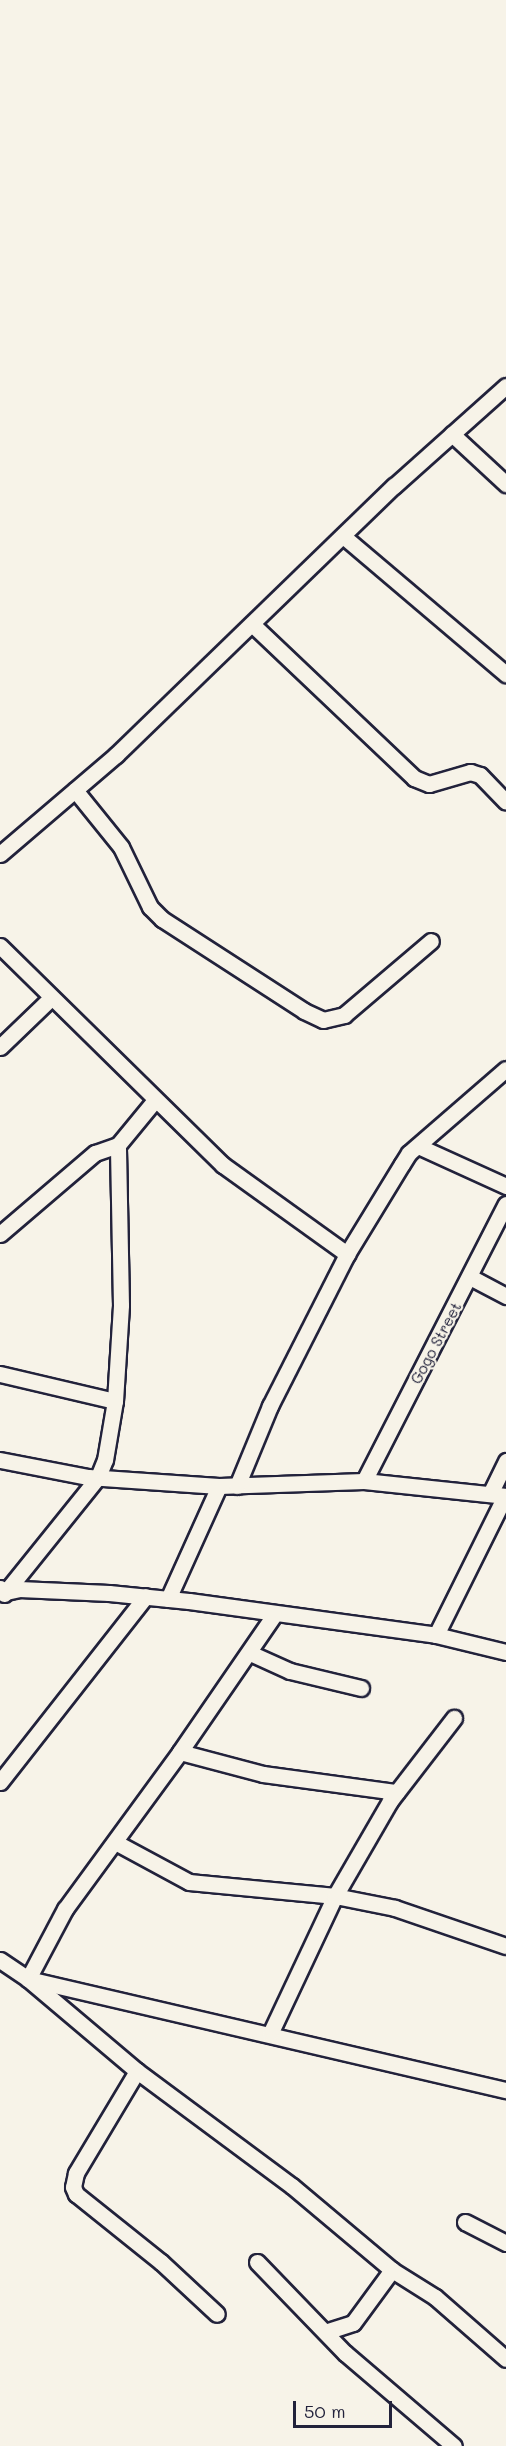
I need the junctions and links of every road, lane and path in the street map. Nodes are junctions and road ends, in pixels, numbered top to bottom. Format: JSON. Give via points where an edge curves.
{"nodes":[{"id":1,"x":506,"y":386,"type":"edge"},
{"id":2,"x":452,"y":434,"type":"junction"},
{"id":3,"x":506,"y":484,"type":"edge"},
{"id":4,"x":343,"y":536,"type":"junction"},
{"id":5,"x":252,"y":624,"type":"junction"},
{"id":6,"x":506,"y":674,"type":"edge"},
{"id":7,"x":75,"y":790,"type":"junction"},
{"id":8,"x":506,"y":802,"type":"edge"},
{"id":9,"x":0,"y":854,"type":"edge"},
{"id":10,"x":431,"y":941,"type":"dead end"},
{"id":11,"x":0,"y":946,"type":"edge"},
{"id":12,"x":51,"y":998,"type":"junction"},
{"id":13,"x":0,"y":1047,"type":"edge"},
{"id":14,"x":506,"y":1070,"type":"edge"},
{"id":15,"x":155,"y":1100,"type":"junction"},
{"id":16,"x":118,"y":1145,"type":"junction"},
{"id":17,"x":418,"y":1146,"type":"junction"},
{"id":18,"x":506,"y":1186,"type":"edge"},
{"id":19,"x":506,"y":1204,"type":"edge"},
{"id":20,"x":0,"y":1234,"type":"edge"},
{"id":21,"x":347,"y":1254,"type":"junction"},
{"id":22,"x":470,"y":1276,"type":"junction"},
{"id":23,"x":506,"y":1296,"type":"edge"},
{"id":24,"x":0,"y":1374,"type":"edge"},
{"id":25,"x":115,"y":1401,"type":"junction"},
{"id":26,"x":0,"y":1460,"type":"edge"},
{"id":27,"x":506,"y":1461,"type":"edge"},
{"id":28,"x":98,"y":1477,"type":"junction"},
{"id":29,"x":364,"y":1481,"type":"junction"},
{"id":30,"x":219,"y":1486,"type":"junction"},
{"id":31,"x":237,"y":1486,"type":"junction"},
{"id":32,"x":500,"y":1495,"type":"edge"},
{"id":33,"x":2,"y":1593,"type":"edge"},
{"id":34,"x":146,"y":1596,"type":"junction"},
{"id":35,"x":168,"y":1599,"type":"junction"},
{"id":36,"x":274,"y":1615,"type":"junction"},
{"id":37,"x":436,"y":1635,"type":"junction"},
{"id":38,"x":506,"y":1652,"type":"edge"},
{"id":39,"x":250,"y":1653,"type":"junction"},
{"id":40,"x":361,"y":1689,"type":"dead end"},
{"id":41,"x":454,"y":1718,"type":"dead end"},
{"id":42,"x":180,"y":1752,"type":"junction"},
{"id":43,"x":0,"y":1782,"type":"edge"},
{"id":44,"x":397,"y":1792,"type":"junction"},
{"id":45,"x":115,"y":1842,"type":"junction"},
{"id":46,"x":335,"y":1896,"type":"junction"},
{"id":47,"x":506,"y":1946,"type":"edge"},
{"id":48,"x":0,"y":1960,"type":"edge"},
{"id":49,"x":28,"y":1979,"type":"junction"},
{"id":50,"x":270,"y":2034,"type":"junction"},
{"id":51,"x":137,"y":2071,"type":"junction"},
{"id":52,"x":506,"y":2090,"type":"edge"},
{"id":53,"x":465,"y":2222,"type":"dead end"},
{"id":54,"x":506,"y":2243,"type":"edge"},
{"id":55,"x":257,"y":2262,"type":"dead end"},
{"id":56,"x":392,"y":2270,"type":"junction"},
{"id":57,"x":218,"y":2314,"type":"dead end"},
{"id":58,"x":325,"y":2332,"type":"junction"},
{"id":59,"x":506,"y":2359,"type":"edge"},
{"id":60,"x":454,"y":2446,"type":"edge"}],
"edges":[{"from":1,"to":2,"type":"street"},
{"from":2,"to":3,"type":"street"},
{"from":2,"to":4,"type":"street"},
{"from":4,"to":5,"type":"street"},
{"from":4,"to":6,"type":"street"},
{"from":5,"to":7,"type":"street"},
{"from":5,"to":8,"type":"street","via":[[414,778],[429,784],[470,772],[480,775]]},
{"from":7,"to":9,"type":"street"},
{"from":7,"to":10,"type":"street","via":[[121,847],[150,907],[162,919],[323,1020],[344,1016]]},
{"from":11,"to":12,"type":"street"},
{"from":12,"to":13,"type":"street"},
{"from":12,"to":15,"type":"street"},
{"from":14,"to":17,"type":"street"},
{"from":15,"to":16,"type":"street"},
{"from":15,"to":21,"type":"street","via":[[223,1165]]},
{"from":16,"to":20,"type":"street","via":[[95,1153]]},
{"from":16,"to":25,"type":"street","via":[[121,1305]]},
{"from":17,"to":18,"type":"street"},
{"from":17,"to":21,"type":"street","via":[[402,1164]]},
{"from":19,"to":22,"type":"street","name":"Gogo Street"},
{"from":21,"to":31,"type":"street","via":[[270,1406]]},
{"from":22,"to":23,"type":"street"},
{"from":22,"to":29,"type":"street","name":"Gogo Street"},
{"from":24,"to":25,"type":"street"},
{"from":25,"to":28,"type":"street","via":[[105,1461]]},
{"from":26,"to":28,"type":"street"},
{"from":27,"to":32,"type":"street"},
{"from":28,"to":30,"type":"street"},
{"from":28,"to":33,"type":"street"},
{"from":29,"to":31,"type":"street"},
{"from":29,"to":32,"type":"street"},
{"from":30,"to":31,"type":"street"},
{"from":30,"to":35,"type":"street"},
{"from":32,"to":37,"type":"street"},
{"from":33,"to":34,"type":"street","via":[[19,1590]]},
{"from":34,"to":35,"type":"street"},
{"from":34,"to":43,"type":"street"},
{"from":35,"to":36,"type":"street"},
{"from":36,"to":37,"type":"street"},
{"from":36,"to":39,"type":"street"},
{"from":37,"to":38,"type":"street"},
{"from":39,"to":40,"type":"street","via":[[290,1671]]},
{"from":39,"to":42,"type":"street"},
{"from":41,"to":44,"type":"street"},
{"from":42,"to":44,"type":"street","via":[[263,1774]]},
{"from":42,"to":45,"type":"street"},
{"from":44,"to":46,"type":"street"},
{"from":45,"to":46,"type":"street","via":[[189,1882]]},
{"from":45,"to":49,"type":"street","via":[[65,1909]]},
{"from":46,"to":47,"type":"street","via":[[395,1908]]},
{"from":46,"to":50,"type":"street"},
{"from":48,"to":49,"type":"street"},
{"from":49,"to":50,"type":"street"},
{"from":49,"to":51,"type":"street"},
{"from":50,"to":52,"type":"street"},
{"from":51,"to":56,"type":"street","via":[[292,2186]]},
{"from":51,"to":57,"type":"street","via":[[76,2173],[73,2187],[76,2194]]},
{"from":53,"to":54,"type":"street"},
{"from":55,"to":58,"type":"street"},
{"from":56,"to":58,"type":"street","via":[[353,2323]]},
{"from":56,"to":59,"type":"street","via":[[435,2297]]},
{"from":58,"to":60,"type":"street"}]}
